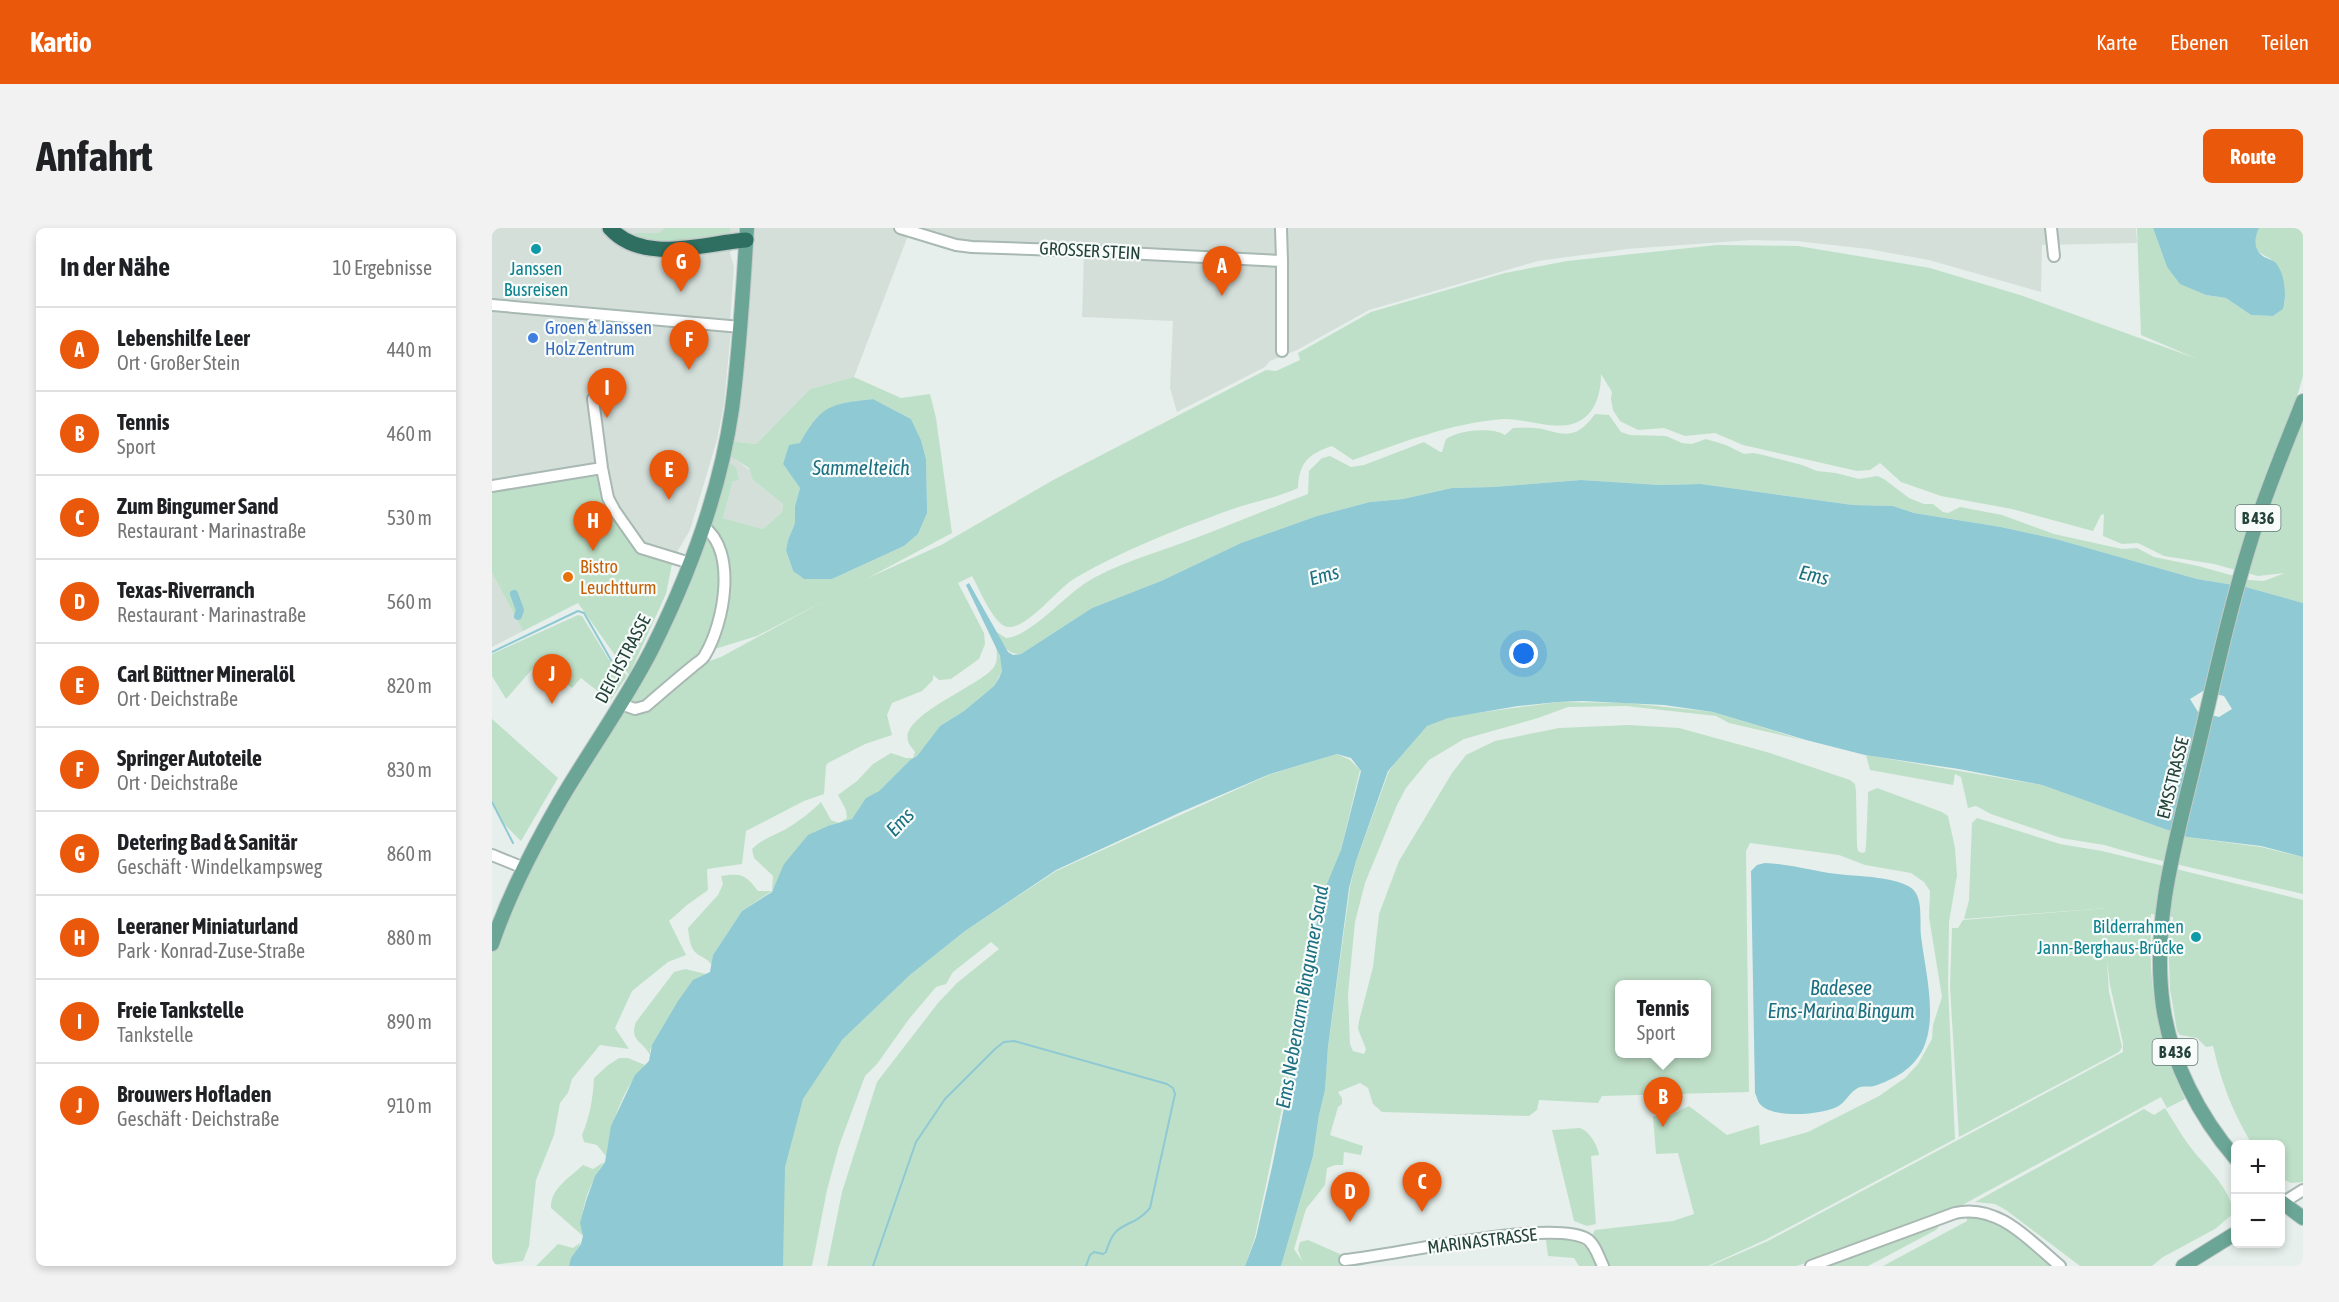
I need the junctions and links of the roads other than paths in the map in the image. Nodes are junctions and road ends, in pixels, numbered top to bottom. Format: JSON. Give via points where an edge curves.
{"nodes":[{"id":1,"x":610,"y":228,"type":"edge"},
{"id":2,"x":1281,"y":228,"type":"edge"},
{"id":3,"x":2051,"y":228,"type":"edge"},
{"id":4,"x":904,"y":229,"type":"edge"},
{"id":5,"x":747,"y":234,"type":"edge"},
{"id":6,"x":2054,"y":256,"type":"dead end"},
{"id":7,"x":1282,"y":261,"type":"junction"},
{"id":8,"x":492,"y":304,"type":"edge"},
{"id":9,"x":741,"y":327,"type":"junction"},
{"id":10,"x":1282,"y":351,"type":"dead end"},
{"id":11,"x":593,"y":399,"type":"dead end"},
{"id":12,"x":2303,"y":402,"type":"edge"},
{"id":13,"x":602,"y":468,"type":"junction"},
{"id":14,"x":492,"y":486,"type":"edge"},
{"id":15,"x":703,"y":526,"type":"junction"},
{"id":16,"x":690,"y":563,"type":"junction"},
{"id":17,"x":621,"y":704,"type":"junction"},
{"id":18,"x":492,"y":855,"type":"edge"},
{"id":19,"x":524,"y":868,"type":"junction"},
{"id":20,"x":492,"y":944,"type":"edge"},
{"id":21,"x":2231,"y":1154,"type":"edge"},
{"id":22,"x":2303,"y":1190,"type":"edge"},
{"id":23,"x":2285,"y":1201,"type":"edge"},
{"id":24,"x":2285,"y":1206,"type":"edge"},
{"id":25,"x":2303,"y":1218,"type":"edge"},
{"id":26,"x":2231,"y":1236,"type":"edge"},
{"id":27,"x":1345,"y":1260,"type":"dead end"},
{"id":28,"x":1603,"y":1266,"type":"edge"},
{"id":29,"x":1811,"y":1266,"type":"edge"},
{"id":30,"x":2060,"y":1266,"type":"edge"},
{"id":31,"x":2183,"y":1266,"type":"edge"}],
"edges":[{"from":1,"to":5,"type":"highway","via":[[627,242],[645,247],[686,248]]},
{"from":2,"to":7,"type":"street"},
{"from":3,"to":6,"type":"street"},
{"from":4,"to":7,"type":"street","name":"GROSSER STEIN","via":[[972,247]]},
{"from":5,"to":9,"type":"main road","name":"DEICHSTRASSE"},
{"from":7,"to":10,"type":"street"},
{"from":8,"to":9,"type":"street"},
{"from":9,"to":15,"type":"main road","name":"DEICHSTRASSE","via":[[726,443]]},
{"from":11,"to":13,"type":"street"},
{"from":12,"to":21,"type":"main road","name":"EMSSTRASSE","number":"B 436","via":[[2271,481],[2238,582],[2176,843],[2161,930],[2161,986],[2172,1043],[2204,1117]]},
{"from":13,"to":14,"type":"street"},
{"from":13,"to":16,"type":"street","via":[[608,498],[641,548]]},
{"from":15,"to":16,"type":"main road","name":"DEICHSTRASSE"},
{"from":15,"to":17,"type":"street","via":[[716,542],[724,582],[719,621],[705,656],[646,706],[635,709]]},
{"from":16,"to":17,"type":"main road","name":"DEICHSTRASSE","via":[[652,649]]},
{"from":17,"to":19,"type":"main road","name":"DEICHSTRASSE"},
{"from":18,"to":19,"type":"street"},
{"from":19,"to":20,"type":"main road","name":"DEICHSTRASSE"},
{"from":22,"to":23,"type":"street"},
{"from":24,"to":25,"type":"main road"},
{"from":26,"to":31,"type":"main road"},
{"from":27,"to":28,"type":"street","name":"MARINASTRASSE","via":[[1556,1233],[1586,1238]]},
{"from":29,"to":30,"type":"street","via":[[1972,1210],[1987,1212],[2005,1222]]}]}
